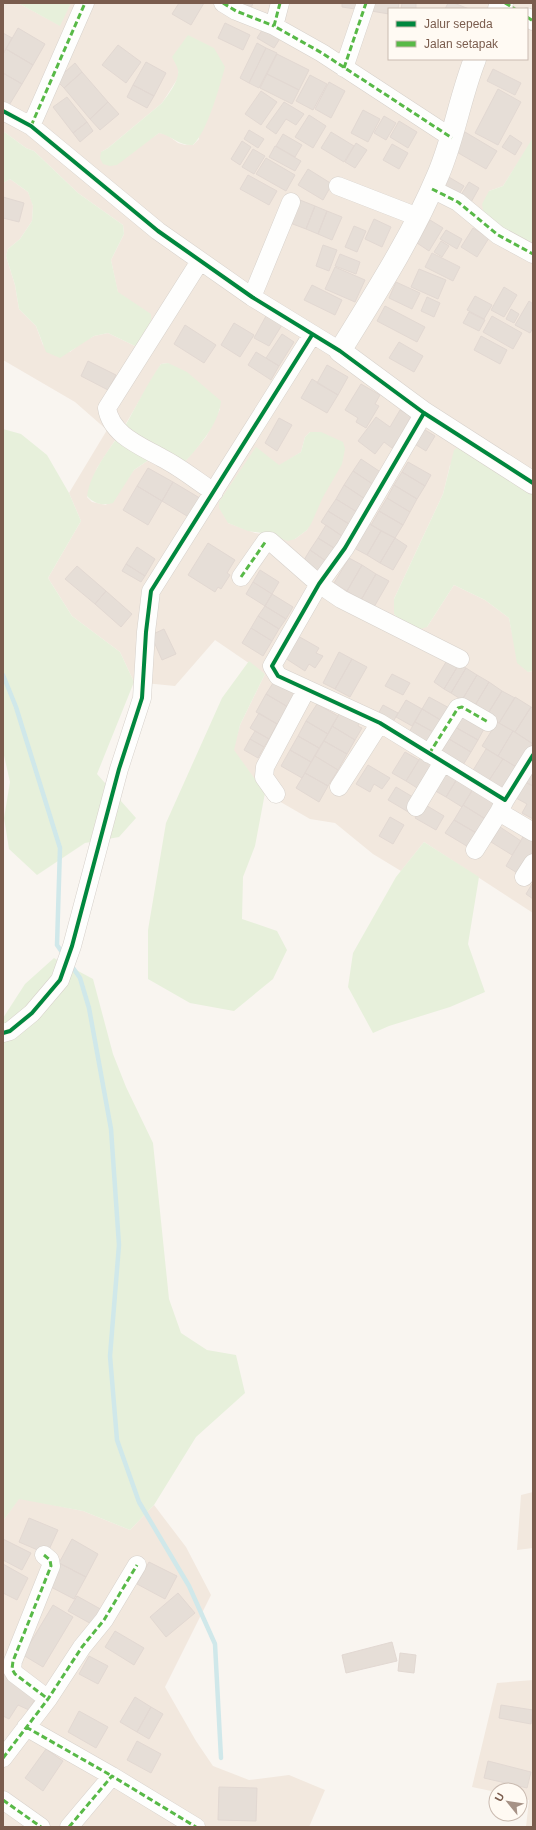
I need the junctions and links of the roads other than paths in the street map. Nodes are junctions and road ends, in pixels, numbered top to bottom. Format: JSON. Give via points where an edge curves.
{"nodes":[{"id":1,"x":85,"y":3,"type":"edge"},
{"id":2,"x":223,"y":3,"type":"edge"},
{"id":3,"x":280,"y":3,"type":"edge"},
{"id":4,"x":366,"y":3,"type":"edge"},
{"id":5,"x":274,"y":26,"type":"junction"},
{"id":6,"x":475,"y":60,"type":"edge"},
{"id":7,"x":344,"y":68,"type":"junction"},
{"id":8,"x":3,"y":111,"type":"edge"},
{"id":9,"x":31,"y":126,"type":"junction"},
{"id":10,"x":452,"y":138,"type":"junction"},
{"id":11,"x":338,"y":186,"type":"dead end"},
{"id":12,"x":432,"y":189,"type":"junction"},
{"id":13,"x":291,"y":202,"type":"dead end"},
{"id":14,"x":418,"y":217,"type":"junction"},
{"id":15,"x":533,"y":254,"type":"edge"},
{"id":16,"x":200,"y":261,"type":"junction"},
{"id":17,"x":252,"y":297,"type":"junction"},
{"id":18,"x":312,"y":335,"type":"junction"},
{"id":19,"x":340,"y":351,"type":"junction"},
{"id":20,"x":424,"y":413,"type":"junction"},
{"id":21,"x":533,"y":483,"type":"edge"},
{"id":22,"x":214,"y":492,"type":"junction"},
{"id":23,"x":241,"y":577,"type":"dead end"},
{"id":24,"x":319,"y":584,"type":"junction"},
{"id":25,"x":460,"y":659,"type":"dead end"},
{"id":26,"x":306,"y":690,"type":"junction"},
{"id":27,"x":488,"y":722,"type":"dead end"},
{"id":28,"x":380,"y":723,"type":"junction"},
{"id":29,"x":533,"y":755,"type":"edge"},
{"id":30,"x":436,"y":758,"type":"junction"},
{"id":31,"x":339,"y":787,"type":"dead end"},
{"id":32,"x":276,"y":794,"type":"dead end"},
{"id":33,"x":416,"y":806,"type":"dead end"},
{"id":34,"x":502,"y":806,"type":"junction"},
{"id":35,"x":533,"y":832,"type":"edge"},
{"id":36,"x":475,"y":850,"type":"dead end"},
{"id":37,"x":3,"y":1033,"type":"edge"},
{"id":38,"x":44,"y":1555,"type":"dead end"},
{"id":39,"x":137,"y":1565,"type":"dead end"},
{"id":40,"x":48,"y":1699,"type":"junction"},
{"id":41,"x":26,"y":1727,"type":"junction"},
{"id":42,"x":3,"y":1758,"type":"edge"},
{"id":43,"x":112,"y":1776,"type":"junction"},
{"id":44,"x":3,"y":1800,"type":"edge"},
{"id":45,"x":41,"y":1827,"type":"edge"},
{"id":46,"x":69,"y":1827,"type":"edge"},
{"id":47,"x":196,"y":1827,"type":"edge"}],
"edges":[{"from":1,"to":9,"type":"street"},
{"from":2,"to":5,"type":"street"},
{"from":3,"to":5,"type":"street"},
{"from":4,"to":7,"type":"street"},
{"from":5,"to":7,"type":"street"},
{"from":6,"to":10,"type":"street"},
{"from":7,"to":10,"type":"street"},
{"from":8,"to":9,"type":"street"},
{"from":9,"to":16,"type":"street","via":[[158,232]]},
{"from":10,"to":12,"type":"street"},
{"from":11,"to":14,"type":"street"},
{"from":12,"to":14,"type":"street"},
{"from":12,"to":15,"type":"street","via":[[458,202],[498,235]]},
{"from":13,"to":17,"type":"street"},
{"from":14,"to":19,"type":"street"},
{"from":16,"to":17,"type":"street"},
{"from":16,"to":22,"type":"street","via":[[107,408],[108,418],[131,440]]},
{"from":17,"to":18,"type":"street"},
{"from":18,"to":19,"type":"street"},
{"from":18,"to":22,"type":"street"},
{"from":19,"to":20,"type":"street"},
{"from":20,"to":21,"type":"street"},
{"from":20,"to":24,"type":"street","via":[[345,548]]},
{"from":22,"to":37,"type":"street","via":[[151,591],[142,698],[119,769],[72,946],[60,980],[32,1013],[10,1031]]},
{"from":23,"to":24,"type":"street","via":[[267,540]]},
{"from":24,"to":25,"type":"street","via":[[340,598]]},
{"from":24,"to":26,"type":"street","via":[[272,666],[278,676]]},
{"from":26,"to":28,"type":"street"},
{"from":26,"to":32,"type":"street","via":[[265,767],[264,777]]},
{"from":27,"to":30,"type":"street","via":[[462,707],[458,708]]},
{"from":28,"to":30,"type":"street"},
{"from":28,"to":31,"type":"street"},
{"from":29,"to":34,"type":"street"},
{"from":30,"to":33,"type":"street"},
{"from":30,"to":34,"type":"street"},
{"from":34,"to":35,"type":"street"},
{"from":34,"to":36,"type":"street"},
{"from":38,"to":40,"type":"street","via":[[50,1560],[51,1566],[20,1639],[12,1669]]},
{"from":39,"to":40,"type":"street","via":[[115,1605],[82,1647]]},
{"from":40,"to":41,"type":"street"},
{"from":41,"to":42,"type":"street"},
{"from":41,"to":43,"type":"street"},
{"from":43,"to":46,"type":"street"},
{"from":43,"to":47,"type":"street"},
{"from":44,"to":45,"type":"street"}]}
